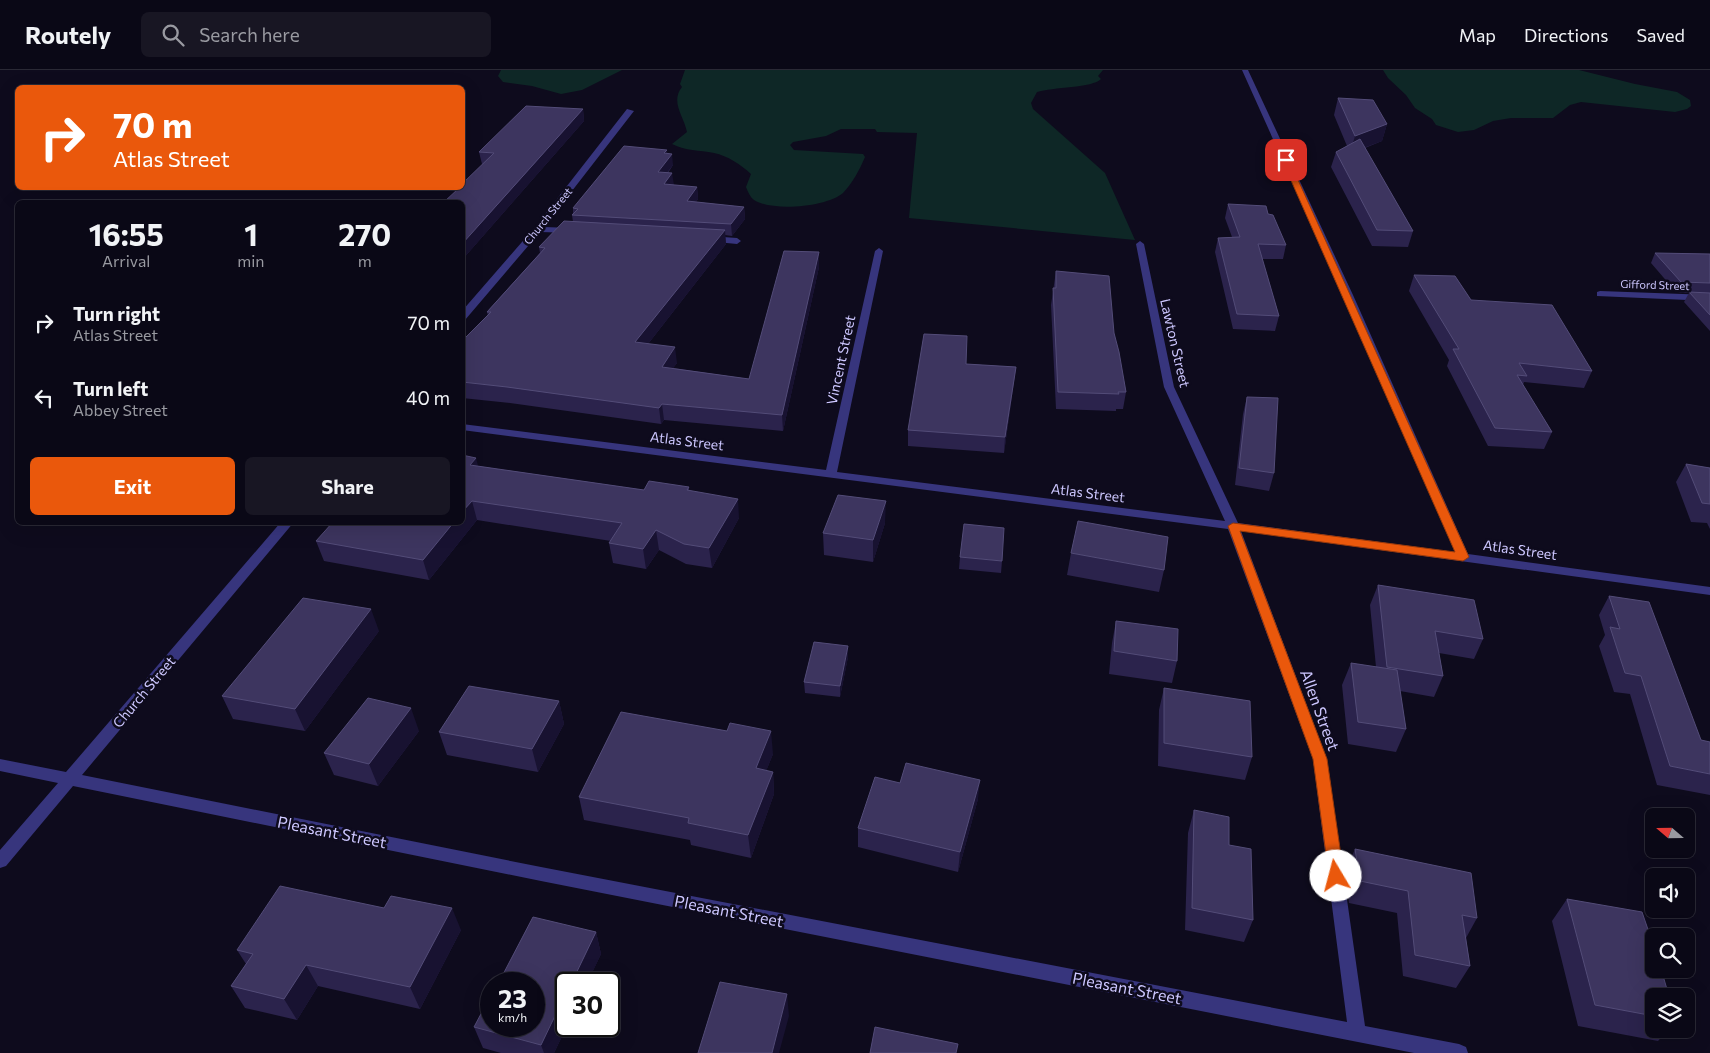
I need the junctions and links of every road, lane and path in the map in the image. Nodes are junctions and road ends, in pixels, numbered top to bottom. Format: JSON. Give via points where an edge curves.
{"nodes":[{"id":1,"x":1245,"y":70,"type":"edge"},
{"id":2,"x":630,"y":111,"type":"dead end"},
{"id":3,"x":538,"y":229,"type":"junction"},
{"id":4,"x":578,"y":232,"type":"edge"},
{"id":5,"x":697,"y":239,"type":"edge"},
{"id":6,"x":737,"y":241,"type":"dead end"},
{"id":7,"x":1140,"y":244,"type":"dead end"},
{"id":8,"x":879,"y":251,"type":"dead end"},
{"id":9,"x":1600,"y":294,"type":"dead end"},
{"id":10,"x":1710,"y":298,"type":"edge"},
{"id":11,"x":465,"y":314,"type":"edge"},
{"id":12,"x":465,"y":427,"type":"edge"},
{"id":13,"x":831,"y":475,"type":"junction"},
{"id":14,"x":285,"y":525,"type":"edge"},
{"id":15,"x":1233,"y":526,"type":"junction"},
{"id":16,"x":1463,"y":557,"type":"junction"},
{"id":17,"x":1710,"y":591,"type":"edge"},
{"id":18,"x":0,"y":765,"type":"edge"},
{"id":19,"x":70,"y":778,"type":"junction"},
{"id":20,"x":0,"y":861,"type":"edge"},
{"id":21,"x":1358,"y":1032,"type":"junction"},
{"id":22,"x":1459,"y":1053,"type":"edge"}],
"edges":[{"from":1,"to":16,"type":"street"},
{"from":2,"to":3,"type":"street","name":"Church Street"},
{"from":3,"to":4,"type":"street"},
{"from":3,"to":11,"type":"street","name":"Church Street"},
{"from":5,"to":6,"type":"street"},
{"from":7,"to":15,"type":"street","name":"Lawton Street","via":[[1169,387]]},
{"from":8,"to":13,"type":"street","name":"Vincent Street"},
{"from":9,"to":10,"type":"street","name":"Gifford Street"},
{"from":12,"to":13,"type":"street","name":"Atlas Street"},
{"from":13,"to":15,"type":"street","name":"Atlas Street"},
{"from":14,"to":19,"type":"street","name":"Church Street"},
{"from":15,"to":16,"type":"street","name":"Atlas Street"},
{"from":15,"to":21,"type":"street","name":"Allen Street","via":[[1320,759]]},
{"from":16,"to":17,"type":"street","name":"Atlas Street"},
{"from":18,"to":19,"type":"street","name":"Pleasant Street"},
{"from":19,"to":20,"type":"street","name":"Church Street"},
{"from":19,"to":21,"type":"street","name":"Pleasant Street","via":[[532,872]]},
{"from":21,"to":22,"type":"street","name":"Pleasant Street"}]}
